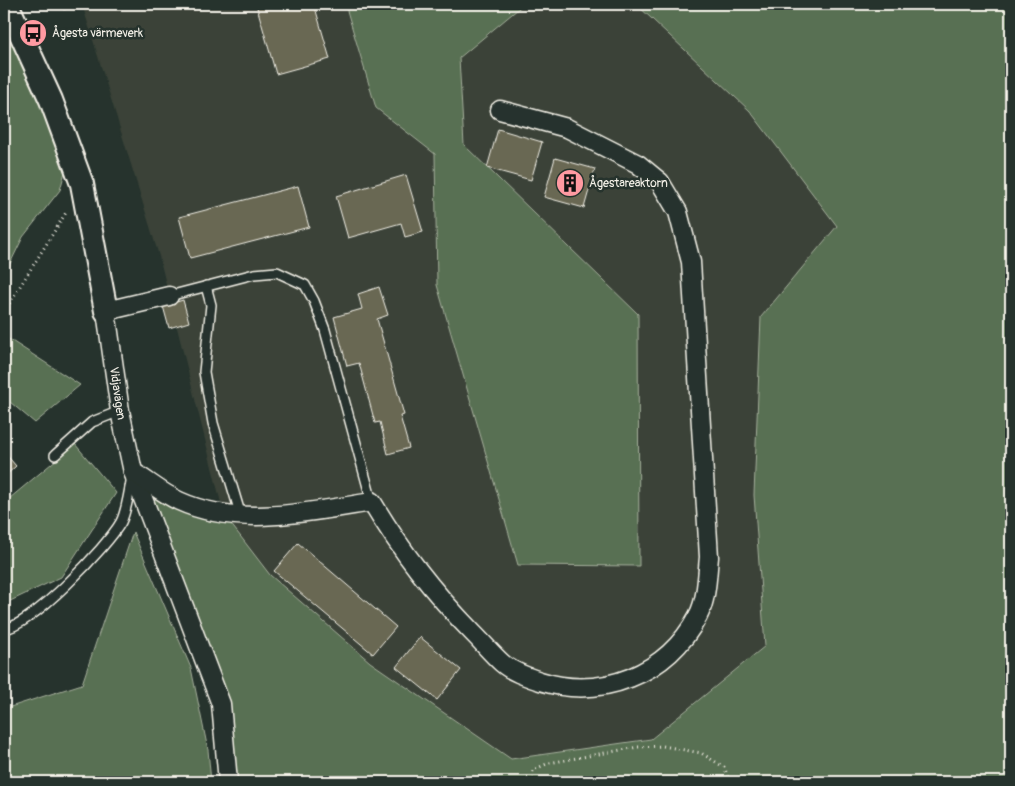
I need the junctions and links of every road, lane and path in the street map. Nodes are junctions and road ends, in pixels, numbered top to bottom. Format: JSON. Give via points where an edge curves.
{"nodes":[{"id":1,"x":7,"y":4,"type":"edge"},
{"id":2,"x":64,"y":4,"type":"edge"},
{"id":3,"x":66,"y":12,"type":"dead end"},
{"id":4,"x":500,"y":110,"type":"dead end"},
{"id":5,"x":82,"y":184,"type":"junction"},
{"id":6,"x":206,"y":286,"type":"junction"},
{"id":7,"x":169,"y":296,"type":"joint"},
{"id":8,"x":106,"y":310,"type":"junction"},
{"id":9,"x":4,"y":312,"type":"edge"},
{"id":10,"x":120,"y":411,"type":"junction"},
{"id":11,"x":55,"y":455,"type":"dead end"},
{"id":12,"x":134,"y":472,"type":"junction"},
{"id":13,"x":372,"y":502,"type":"junction"},
{"id":14,"x":241,"y":516,"type":"junction"},
{"id":15,"x":4,"y":629,"type":"edge"},
{"id":16,"x":228,"y":782,"type":"edge"},
{"id":17,"x":532,"y":782,"type":"edge"},
{"id":18,"x":730,"y":782,"type":"edge"}],
"edges":[{"from":1,"to":5,"type":"street","name":"Vidjavägen","via":[[51,100]]},
{"from":2,"to":3,"type":"path"},
{"from":4,"to":13,"type":"street","via":[[567,128],[638,164],[660,182],[678,212],[691,262],[709,557],[698,616],[682,639],[659,661],[631,679],[578,688],[530,678],[503,664],[443,602],[399,547]]},
{"from":5,"to":8,"type":"street","name":"Vidjavägen"},
{"from":5,"to":9,"type":"path","via":[[56,232]]},
{"from":6,"to":7,"type":"lane"},
{"from":6,"to":13,"type":"lane","via":[[277,272],[304,285],[325,330]]},
{"from":6,"to":14,"type":"lane","via":[[211,305],[204,372],[213,423]]},
{"from":7,"to":8,"type":"street"},
{"from":8,"to":10,"type":"street","name":"Vidjavägen"},
{"from":10,"to":11,"type":"lane","via":[[92,422]]},
{"from":10,"to":12,"type":"street","name":"Vidjavägen"},
{"from":12,"to":14,"type":"street","via":[[178,501],[208,511]]},
{"from":12,"to":15,"type":"lane","via":[[121,521],[98,551],[41,609]]},
{"from":12,"to":16,"type":"street","name":"Vidjavägen","via":[[221,704]]},
{"from":13,"to":14,"type":"street","via":[[313,512]]},
{"from":17,"to":18,"type":"path","via":[[533,770],[549,763],[663,746],[701,753],[724,768]]}]}
